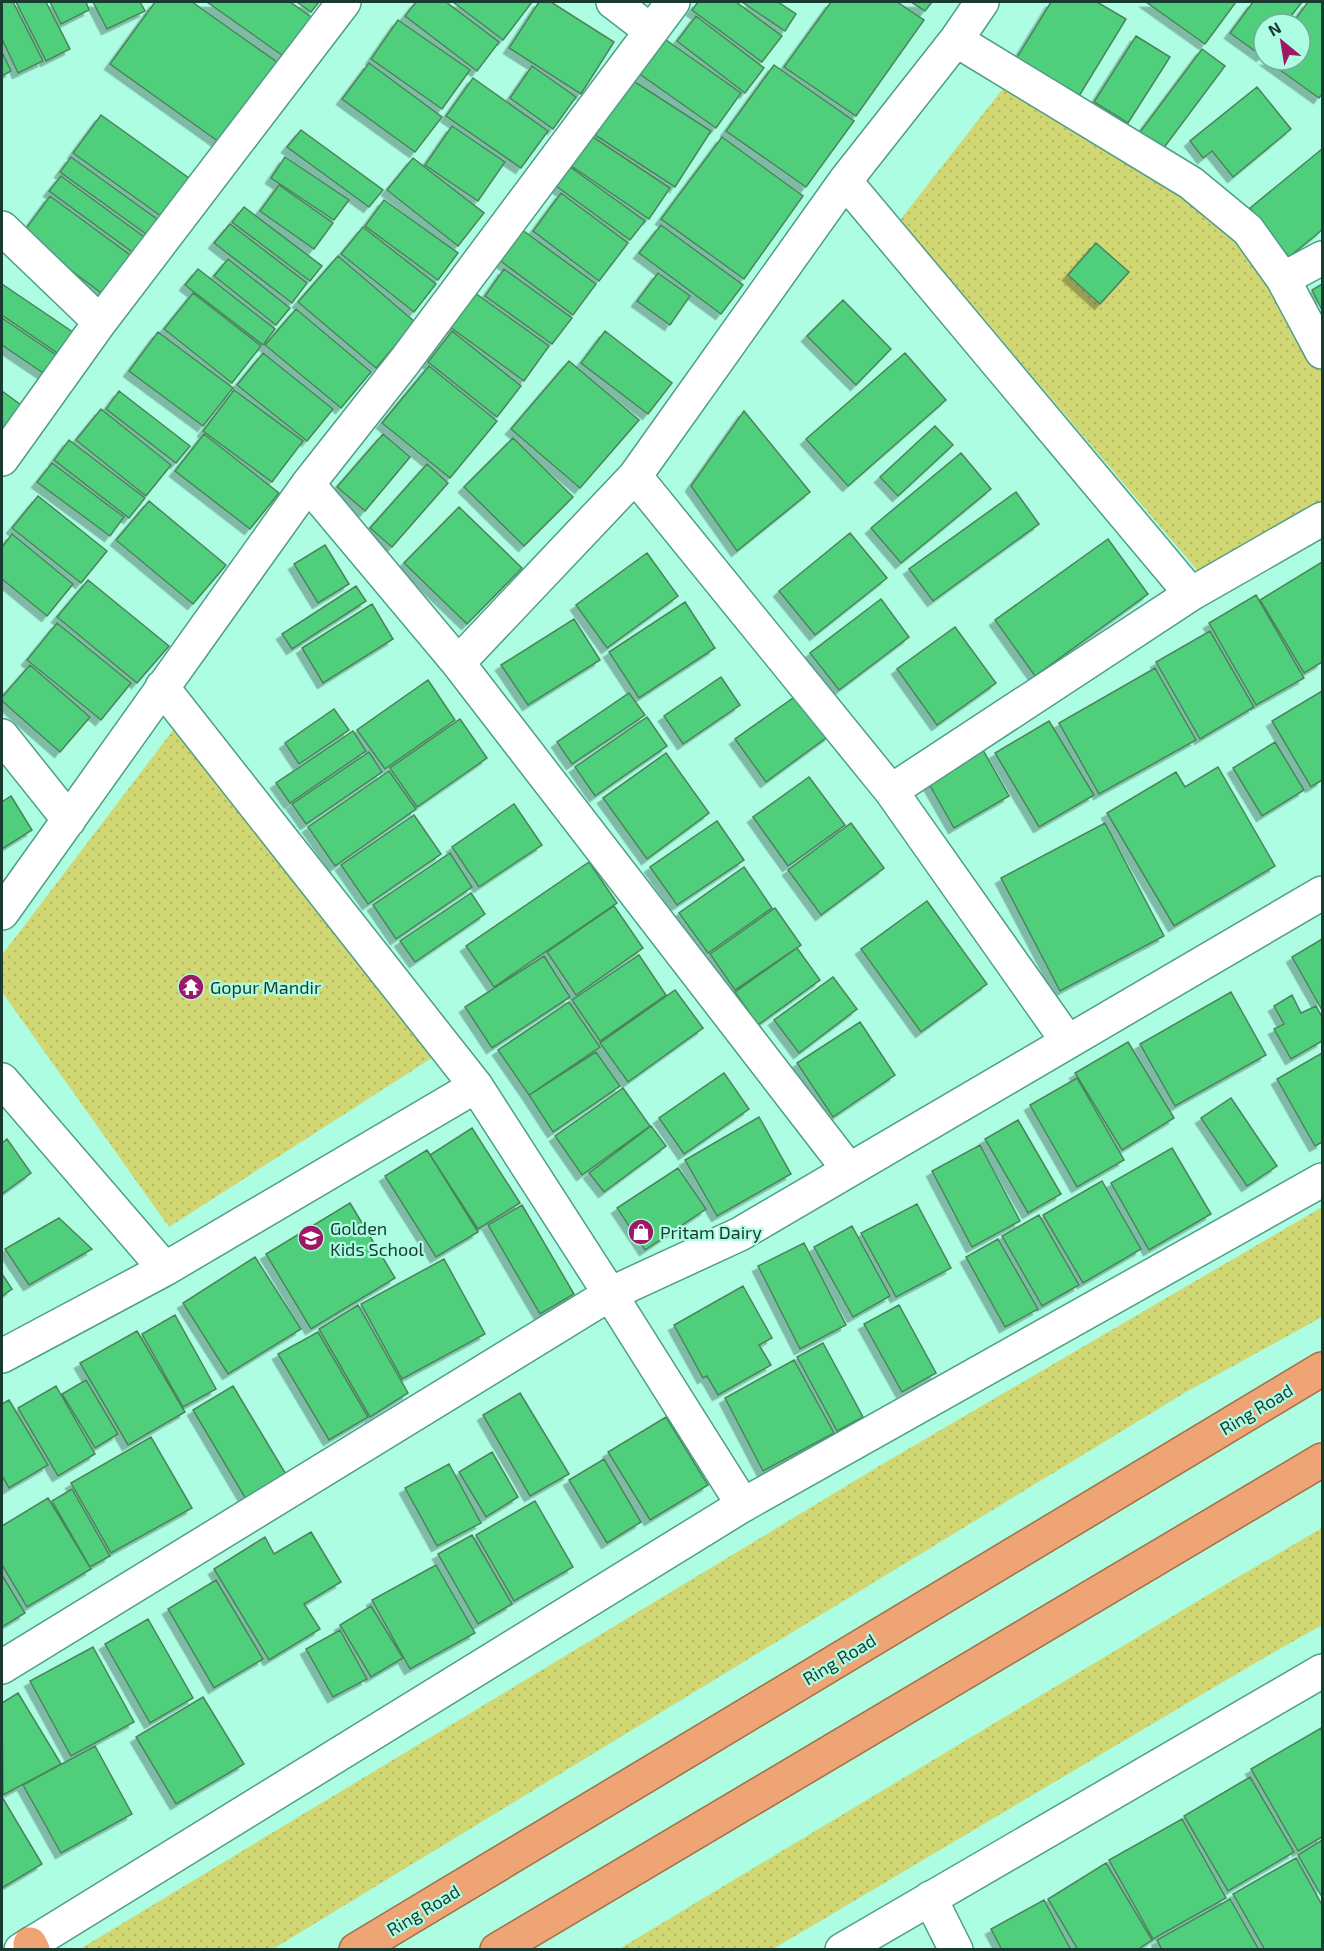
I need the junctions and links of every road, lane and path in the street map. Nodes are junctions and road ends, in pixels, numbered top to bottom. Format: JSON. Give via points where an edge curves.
{"nodes":[{"id":1,"x":344,"y":2,"type":"edge"},
{"id":2,"x":613,"y":2,"type":"edge"},
{"id":3,"x":673,"y":2,"type":"edge"},
{"id":4,"x":982,"y":2,"type":"edge"},
{"id":5,"x":651,"y":31,"type":"junction"},
{"id":6,"x":956,"y":40,"type":"junction"},
{"id":7,"x":845,"y":181,"type":"junction"},
{"id":8,"x":2,"y":228,"type":"edge"},
{"id":9,"x":1323,"y":258,"type":"edge"},
{"id":10,"x":1282,"y":279,"type":"junction"},
{"id":11,"x":100,"y":322,"type":"junction"},
{"id":12,"x":1323,"y":352,"type":"edge"},
{"id":13,"x":2,"y":459,"type":"edge"},
{"id":14,"x":635,"y":476,"type":"junction"},
{"id":15,"x":308,"y":484,"type":"junction"},
{"id":16,"x":1323,"y":519,"type":"edge"},
{"id":17,"x":1191,"y":594,"type":"junction"},
{"id":18,"x":458,"y":663,"type":"junction"},
{"id":19,"x":162,"y":687,"type":"junction"},
{"id":20,"x":2,"y":736,"type":"edge"},
{"id":21,"x":891,"y":791,"type":"junction"},
{"id":22,"x":69,"y":820,"type":"junction"},
{"id":23,"x":1323,"y":893,"type":"edge"},
{"id":24,"x":2,"y":913,"type":"edge"},
{"id":25,"x":1068,"y":1042,"type":"junction"},
{"id":26,"x":2,"y":1080,"type":"edge"},
{"id":27,"x":476,"y":1086,"type":"junction"},
{"id":28,"x":849,"y":1170,"type":"junction"},
{"id":29,"x":1323,"y":1180,"type":"edge"},
{"id":30,"x":165,"y":1269,"type":"junction"},
{"id":31,"x":610,"y":1294,"type":"junction"},
{"id":32,"x":2,"y":1356,"type":"edge"},
{"id":33,"x":1323,"y":1370,"type":"edge"},
{"id":34,"x":1323,"y":1460,"type":"edge"},
{"id":35,"x":743,"y":1505,"type":"junction"},
{"id":36,"x":2,"y":1667,"type":"edge"},
{"id":37,"x":1323,"y":1671,"type":"edge"},
{"id":38,"x":930,"y":1898,"type":"junction"},
{"id":39,"x":28,"y":1948,"type":"edge"},
{"id":40,"x":356,"y":1950,"type":"edge"},
{"id":41,"x":497,"y":1950,"type":"edge"},
{"id":42,"x":842,"y":1950,"type":"edge"},
{"id":43,"x":956,"y":1950,"type":"edge"}],
"edges":[{"from":1,"to":11,"type":"street"},
{"from":2,"to":5,"type":"street"},
{"from":3,"to":5,"type":"street"},
{"from":4,"to":6,"type":"street"},
{"from":5,"to":15,"type":"street","via":[[405,361]]},
{"from":6,"to":7,"type":"street"},
{"from":6,"to":10,"type":"street","via":[[1191,183],[1248,230]]},
{"from":7,"to":14,"type":"street"},
{"from":7,"to":17,"type":"street"},
{"from":8,"to":11,"type":"street"},
{"from":9,"to":10,"type":"street"},
{"from":10,"to":12,"type":"street"},
{"from":11,"to":13,"type":"street"},
{"from":14,"to":18,"type":"street"},
{"from":14,"to":21,"type":"street"},
{"from":15,"to":18,"type":"street"},
{"from":15,"to":19,"type":"street"},
{"from":16,"to":17,"type":"street"},
{"from":17,"to":21,"type":"street"},
{"from":18,"to":28,"type":"street"},
{"from":19,"to":22,"type":"street"},
{"from":19,"to":27,"type":"street"},
{"from":20,"to":22,"type":"street"},
{"from":21,"to":25,"type":"street"},
{"from":22,"to":24,"type":"street"},
{"from":23,"to":25,"type":"street"},
{"from":25,"to":28,"type":"street"},
{"from":26,"to":30,"type":"street"},
{"from":27,"to":30,"type":"street"},
{"from":27,"to":31,"type":"street"},
{"from":28,"to":31,"type":"street","via":[[740,1234]]},
{"from":29,"to":35,"type":"street"},
{"from":30,"to":32,"type":"street"},
{"from":31,"to":35,"type":"street"},
{"from":31,"to":36,"type":"street"},
{"from":33,"to":40,"type":"highway","name":"Ring Road"},
{"from":34,"to":41,"type":"highway"},
{"from":35,"to":39,"type":"street"},
{"from":37,"to":38,"type":"street"},
{"from":38,"to":42,"type":"street"},
{"from":38,"to":43,"type":"street"}]}
